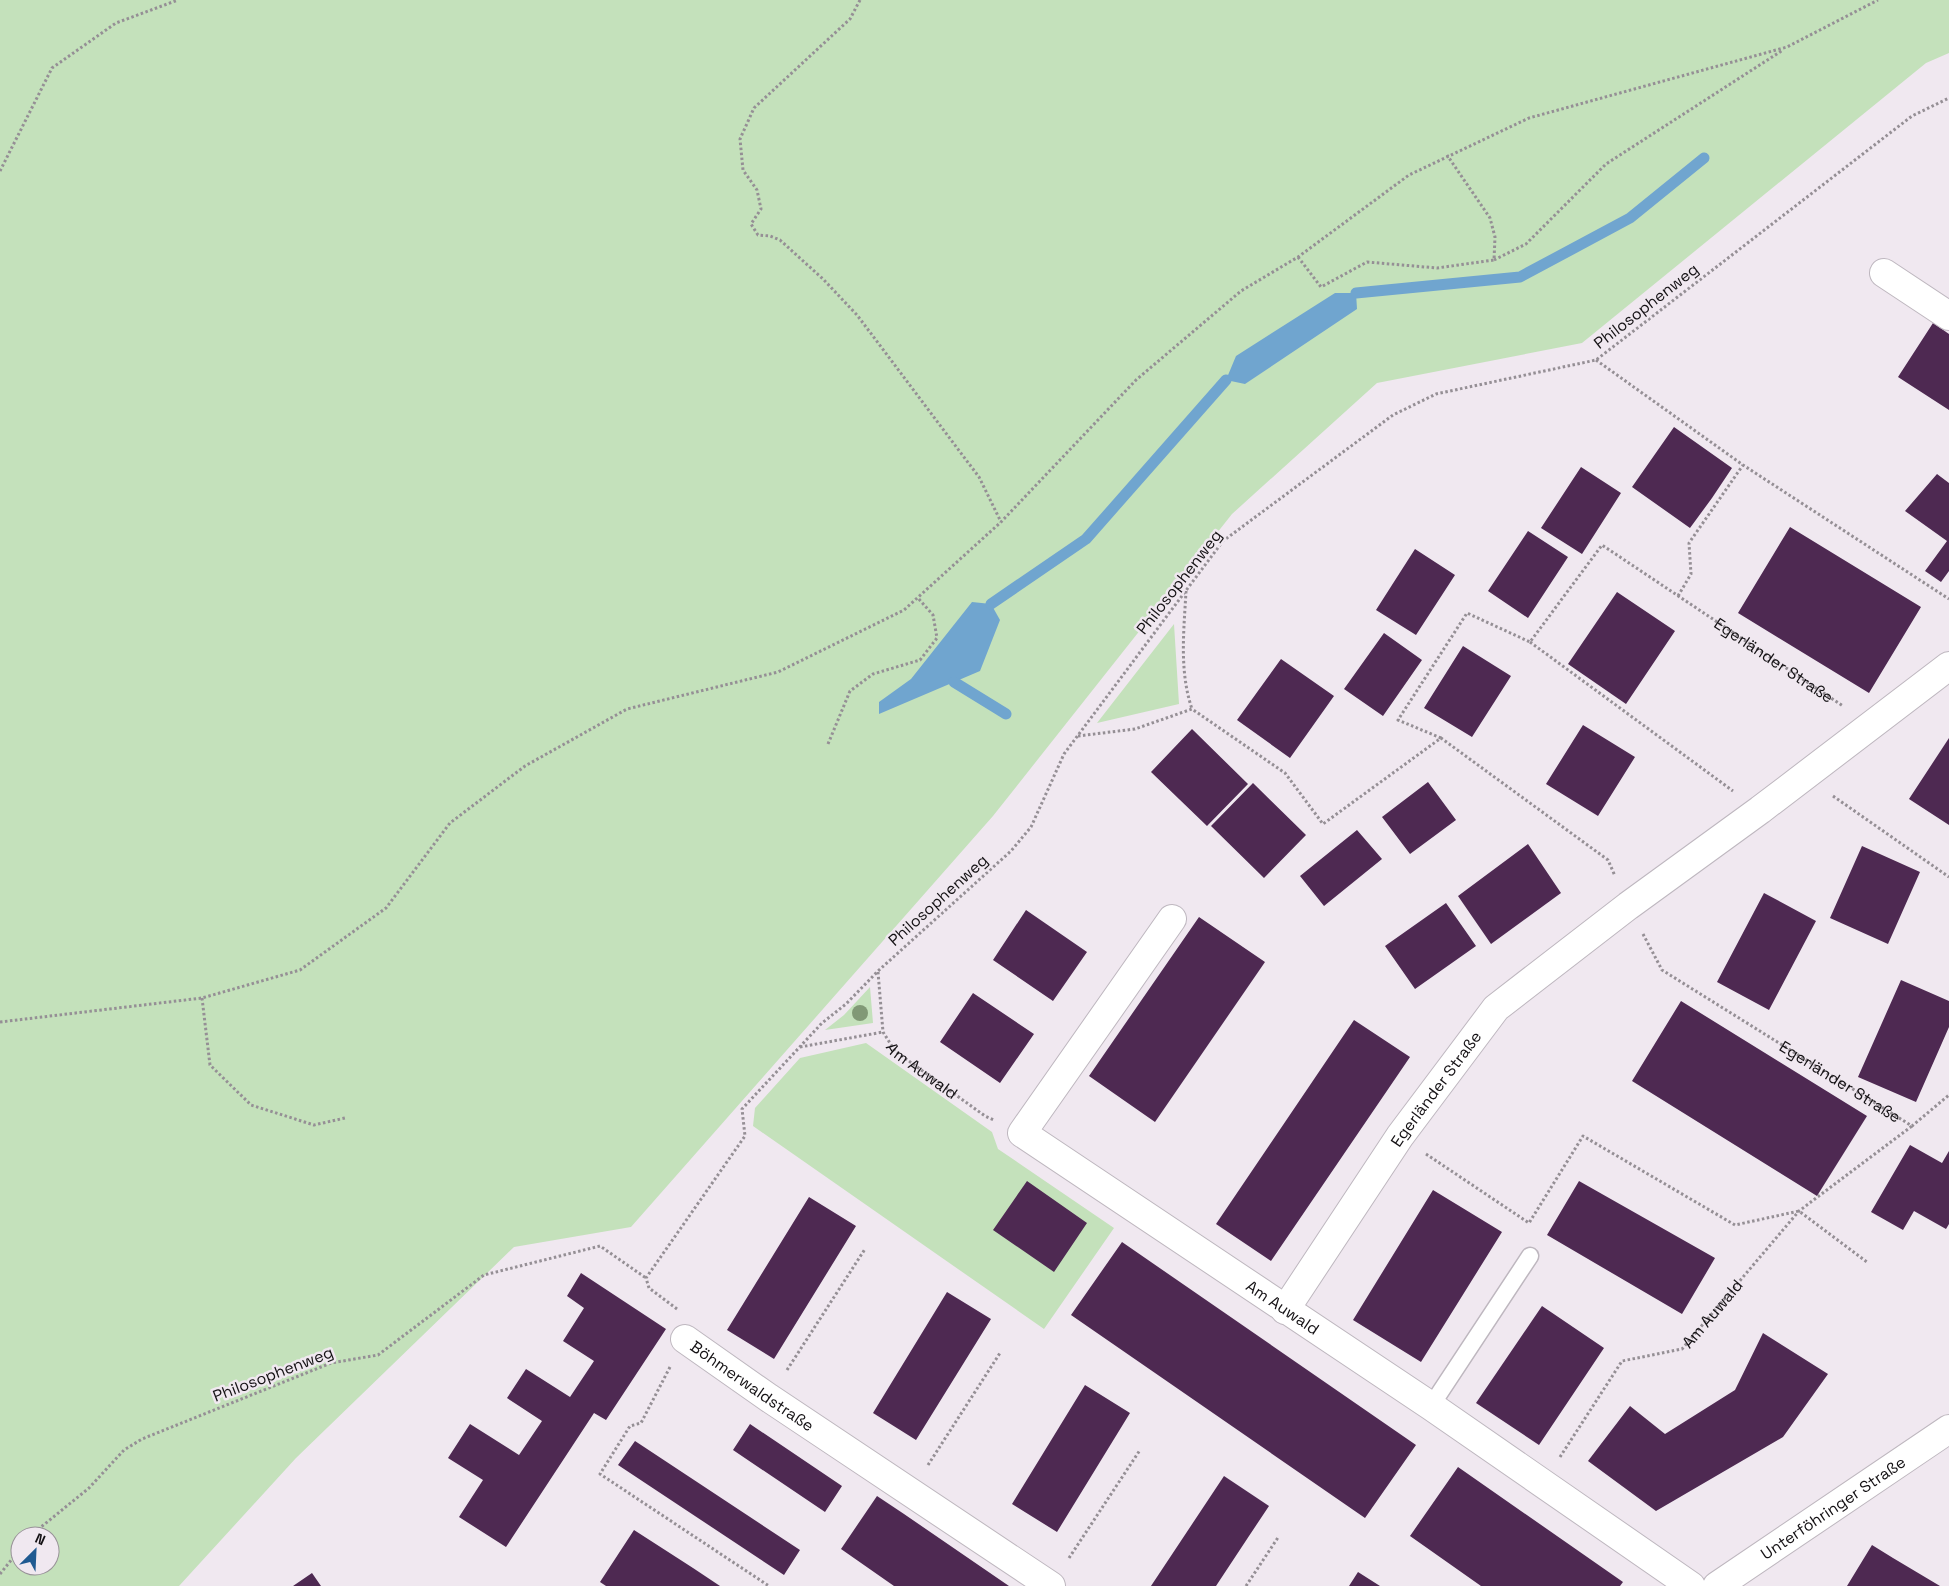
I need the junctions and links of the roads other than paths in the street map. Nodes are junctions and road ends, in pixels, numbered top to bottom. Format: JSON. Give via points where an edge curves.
{"nodes":[{"id":1,"x":1884,"y":273,"type":"dead end"},
{"id":2,"x":1949,"y":316,"type":"edge"},
{"id":3,"x":1949,"y":666,"type":"edge"},
{"id":4,"x":1172,"y":919,"type":"dead end"},
{"id":5,"x":1530,"y":1256,"type":"dead end"},
{"id":6,"x":1285,"y":1310,"type":"junction"},
{"id":7,"x":685,"y":1339,"type":"road end"},
{"id":8,"x":1431,"y":1406,"type":"junction"},
{"id":9,"x":1949,"y":1429,"type":"edge"},
{"id":10,"x":1051,"y":1586,"type":"edge"},
{"id":11,"x":1691,"y":1586,"type":"edge"},
{"id":12,"x":1717,"y":1586,"type":"edge"}],
"edges":[{"from":1,"to":2,"type":"street"},
{"from":3,"to":6,"type":"street","name":"Egerländer Straße","via":[[1496,1008],[1400,1136]]},
{"from":4,"to":6,"type":"street","name":"Am Auwald","via":[[1022,1133]]},
{"from":5,"to":8,"type":"lane"},
{"from":6,"to":8,"type":"street","name":"Am Auwald"},
{"from":7,"to":10,"type":"street","name":"Böhmerwaldstraße"},
{"from":8,"to":11,"type":"street","name":"Am Auwald"},
{"from":9,"to":12,"type":"street","name":"Unterföhringer Straße"}]}
